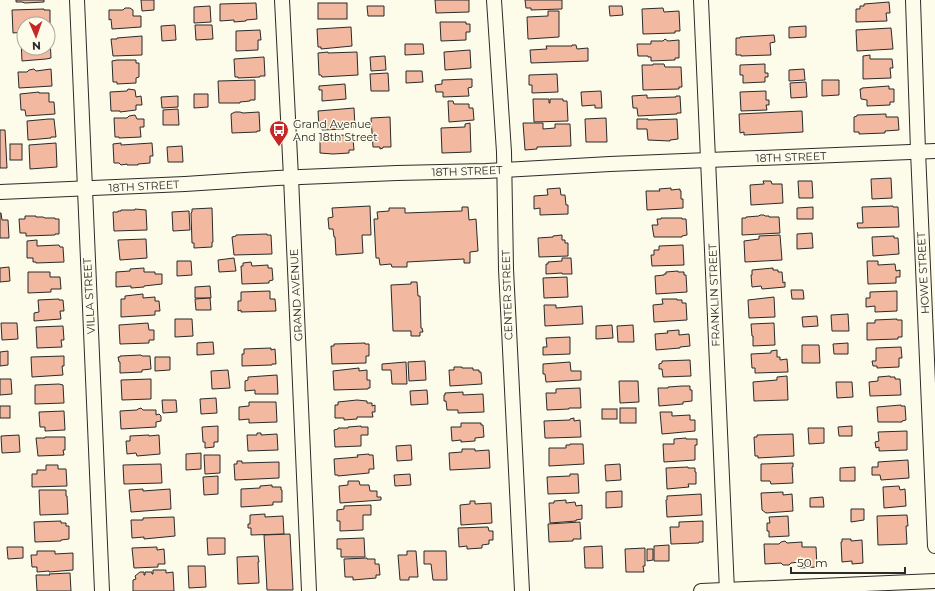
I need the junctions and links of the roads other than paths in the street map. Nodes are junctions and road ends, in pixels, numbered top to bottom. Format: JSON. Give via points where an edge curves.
{"nodes":[{"id":1,"x":77,"y":0,"type":"edge"},
{"id":2,"x":282,"y":0,"type":"edge"},
{"id":3,"x":494,"y":0,"type":"edge"},
{"id":4,"x":701,"y":0,"type":"edge"},
{"id":5,"x":912,"y":0,"type":"edge"},
{"id":6,"x":935,"y":151,"type":"edge"},
{"id":7,"x":918,"y":152,"type":"junction"},
{"id":8,"x":708,"y":160,"type":"junction"},
{"id":9,"x":504,"y":170,"type":"junction"},
{"id":10,"x":291,"y":177,"type":"junction"},
{"id":11,"x":84,"y":188,"type":"junction"},
{"id":12,"x":0,"y":192,"type":"edge"},
{"id":13,"x":935,"y":546,"type":"edge"},
{"id":14,"x":935,"y":581,"type":"edge"},
{"id":15,"x":727,"y":590,"type":"edge"},
{"id":16,"x":102,"y":591,"type":"edge"},
{"id":17,"x":309,"y":591,"type":"edge"},
{"id":18,"x":522,"y":591,"type":"edge"},
{"id":19,"x":701,"y":591,"type":"edge"}],
"edges":[{"from":1,"to":11,"type":"street","name":"VILLA STREET"},
{"from":2,"to":10,"type":"street","name":"GRAND AVENUE"},
{"from":3,"to":9,"type":"street","name":"CENTER STREET"},
{"from":4,"to":8,"type":"street","name":"FRANKLIN STREET"},
{"from":5,"to":7,"type":"street","name":"HOWE STREET"},
{"from":6,"to":7,"type":"street","name":"18TH STREET"},
{"from":7,"to":8,"type":"street","name":"18TH STREET"},
{"from":7,"to":13,"type":"street","name":"HOWE STREET"},
{"from":8,"to":9,"type":"street","name":"18TH STREET"},
{"from":8,"to":15,"type":"street","name":"FRANKLIN STREET"},
{"from":9,"to":10,"type":"street","name":"18TH STREET"},
{"from":9,"to":18,"type":"street","name":"CENTER STREET","via":[[506,269]]},
{"from":10,"to":11,"type":"street","name":"18TH STREET"},
{"from":10,"to":17,"type":"street","name":"GRAND AVENUE"},
{"from":11,"to":12,"type":"street","name":"18TH STREET"},
{"from":11,"to":16,"type":"street","name":"VILLA STREET"},
{"from":14,"to":15,"type":"street"},
{"from":15,"to":19,"type":"street"}]}
